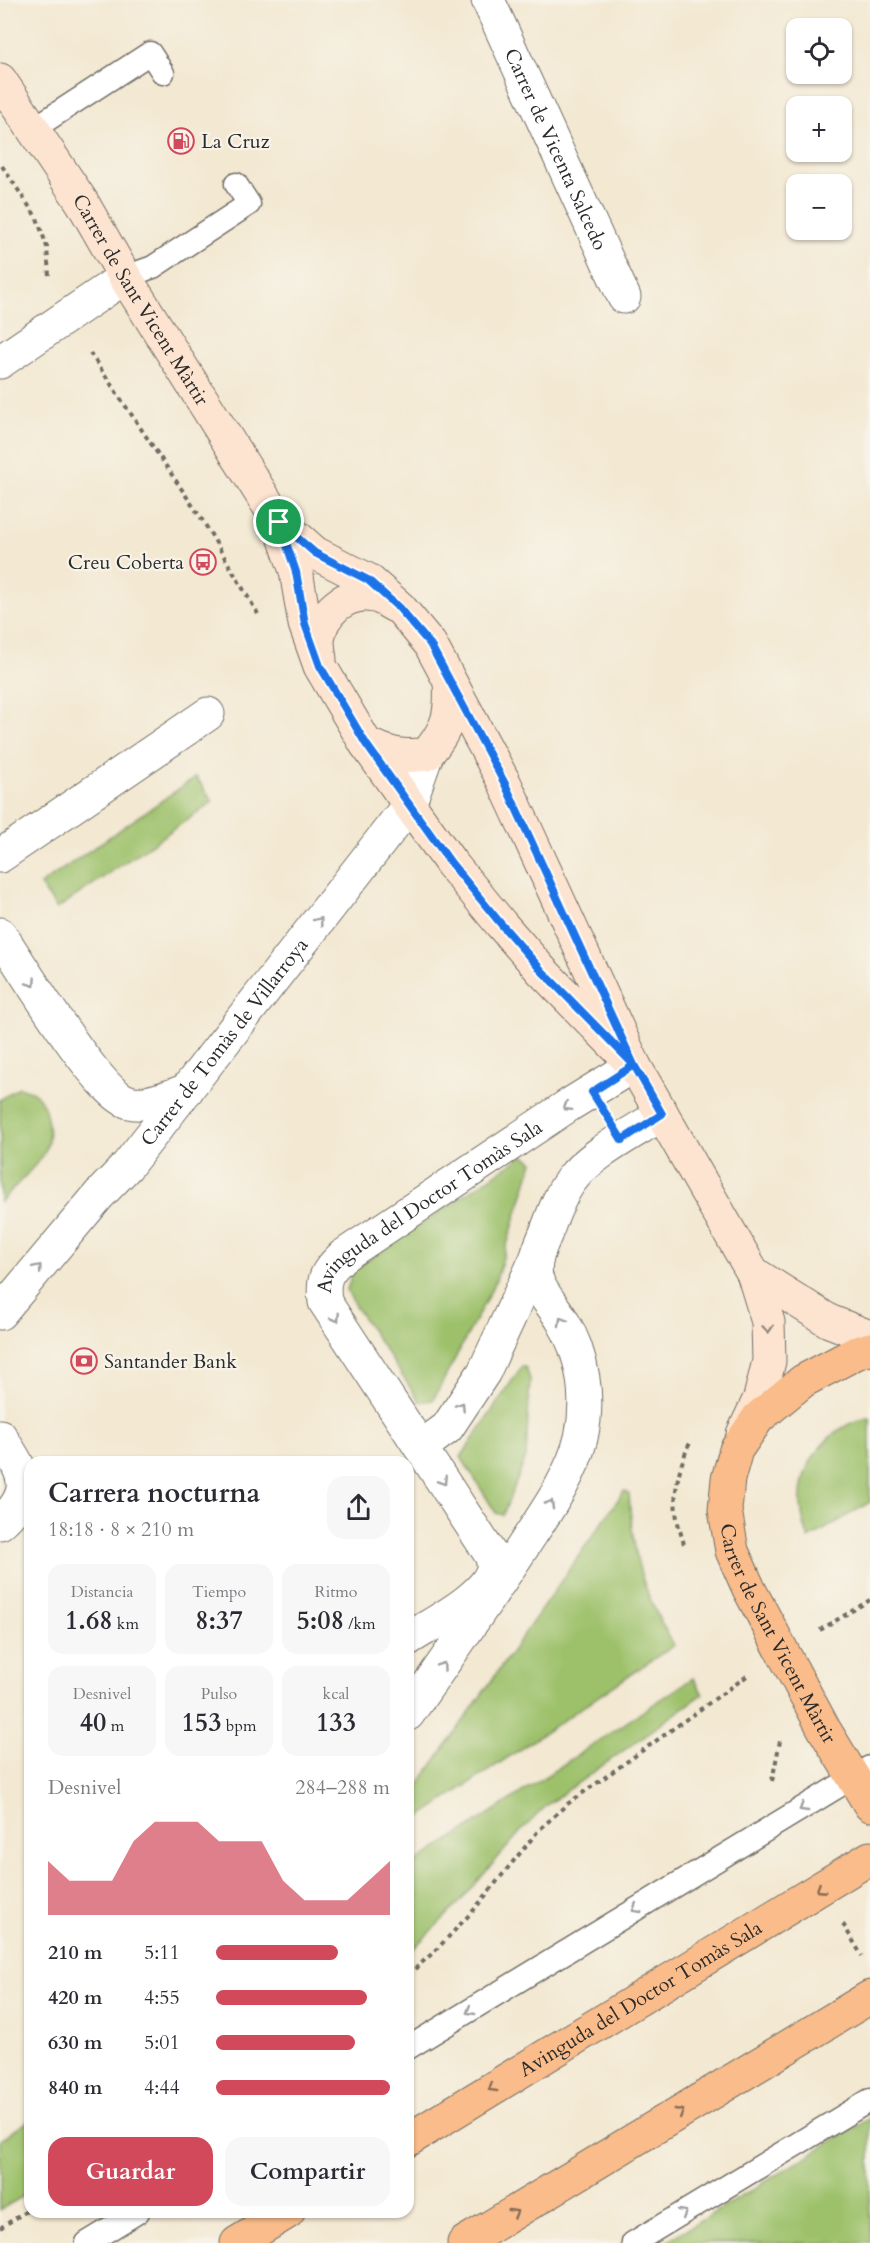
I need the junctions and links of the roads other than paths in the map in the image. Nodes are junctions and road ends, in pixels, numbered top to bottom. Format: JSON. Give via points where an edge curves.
{"nodes":[{"id":1,"x":488,"y":0,"type":"edge"},
{"id":2,"x":163,"y":73,"type":"dead end"},
{"id":3,"x":0,"y":80,"type":"edge"},
{"id":4,"x":33,"y":129,"type":"junction"},
{"id":5,"x":236,"y":184,"type":"dead end"},
{"id":6,"x":125,"y":277,"type":"junction"},
{"id":7,"x":624,"y":297,"type":"dead end"},
{"id":8,"x":0,"y":362,"type":"edge"},
{"id":9,"x":279,"y":522,"type":"junction"},
{"id":10,"x":399,"y":608,"type":"junction"},
{"id":11,"x":320,"y":666,"type":"junction"},
{"id":12,"x":450,"y":682,"type":"junction"},
{"id":13,"x":208,"y":714,"type":"dead end"},
{"id":14,"x":366,"y":744,"type":"junction"},
{"id":15,"x":427,"y":754,"type":"junction"},
{"id":16,"x":409,"y":805,"type":"junction"},
{"id":17,"x":0,"y":856,"type":"edge"},
{"id":18,"x":0,"y":934,"type":"edge"},
{"id":19,"x":634,"y":1065,"type":"junction"},
{"id":20,"x":187,"y":1090,"type":"junction"},
{"id":21,"x":662,"y":1114,"type":"junction"},
{"id":22,"x":537,"y":1257,"type":"junction"},
{"id":23,"x":753,"y":1273,"type":"junction"},
{"id":24,"x":0,"y":1313,"type":"edge"},
{"id":25,"x":870,"y":1337,"type":"edge"},
{"id":26,"x":870,"y":1349,"type":"edge"},
{"id":27,"x":0,"y":1436,"type":"edge"},
{"id":28,"x":421,"y":1447,"type":"junction"},
{"id":29,"x":736,"y":1450,"type":"junction"},
{"id":30,"x":24,"y":1480,"type":"edge"},
{"id":31,"x":24,"y":1487,"type":"edge"},
{"id":32,"x":0,"y":1523,"type":"edge"},
{"id":33,"x":414,"y":1635,"type":"edge"},
{"id":34,"x":414,"y":1705,"type":"edge"},
{"id":35,"x":861,"y":1772,"type":"edge"},
{"id":36,"x":870,"y":1805,"type":"edge"},
{"id":37,"x":870,"y":1858,"type":"edge"},
{"id":38,"x":870,"y":1997,"type":"edge"},
{"id":39,"x":414,"y":2044,"type":"edge"},
{"id":40,"x":870,"y":2100,"type":"edge"},
{"id":41,"x":414,"y":2136,"type":"edge"},
{"id":42,"x":128,"y":2218,"type":"edge"},
{"id":43,"x":278,"y":2218,"type":"edge"},
{"id":44,"x":87,"y":2243,"type":"edge"},
{"id":45,"x":237,"y":2243,"type":"edge"},
{"id":46,"x":464,"y":2243,"type":"edge"},
{"id":47,"x":633,"y":2243,"type":"edge"}],
"edges":[{"from":1,"to":7,"type":"street","name":"Carrer de Vicenta Salcedo"},
{"from":2,"to":4,"type":"lane","via":[[150,53]]},
{"from":3,"to":4,"type":"main road","name":"Carrer de Sant Vicent Màrtir"},
{"from":4,"to":6,"type":"main road","name":"Carrer de Sant Vicent Màrtir","via":[[82,202]]},
{"from":5,"to":6,"type":"lane","via":[[249,204],[153,267]]},
{"from":6,"to":8,"type":"street"},
{"from":6,"to":9,"type":"main road","name":"Carrer de Sant Vicent Màrtir"},
{"from":9,"to":10,"type":"main road","name":"Carrer de Sant Vicent Màrtir","via":[[315,553],[368,580]]},
{"from":9,"to":11,"type":"main road","name":"Carrer de Sant Vicent Màrtir"},
{"from":10,"to":11,"type":"main road","name":"Carrer de Sant Vicent Màrtir","via":[[374,596],[338,603],[325,618],[318,639]]},
{"from":10,"to":12,"type":"main road","name":"Carrer de Sant Vicent Màrtir","via":[[430,644]]},
{"from":11,"to":14,"type":"main road","name":"Carrer de Sant Vicent Màrtir"},
{"from":12,"to":15,"type":"main road","name":"Carrer de Sant Vicent Màrtir","via":[[447,724],[442,737]]},
{"from":12,"to":19,"type":"main road","name":"Carrer de Sant Vicent Màrtir","via":[[505,784]]},
{"from":13,"to":17,"type":"street"},
{"from":14,"to":15,"type":"main road","via":[[406,757]]},
{"from":14,"to":16,"type":"main road","name":"Carrer de Sant Vicent Màrtir"},
{"from":15,"to":16,"type":"street","name":"Carrer de Tomàs de Villarroya"},
{"from":16,"to":19,"type":"main road","name":"Carrer de Sant Vicent Màrtir","via":[[451,863],[542,971]]},
{"from":20,"to":16,"type":"street","name":"Carrer de Tomàs de Villarroya","one_way":true},
{"from":18,"to":20,"type":"street","one_way":true,"via":[[85,1061],[110,1090],[129,1102],[157,1101]]},
{"from":19,"to":21,"type":"main road","name":"Carrer de Sant Vicent Màrtir"},
{"from":19,"to":28,"type":"street","name":"Avinguda del Doctor Tomàs Sala","one_way":true,"via":[[330,1268],[322,1283],[325,1302]]},
{"from":24,"to":20,"type":"street","name":"Carrer de Tomàs de Villarroya","one_way":true},
{"from":21,"to":22,"type":"street","via":[[599,1154],[572,1179],[558,1201]]},
{"from":21,"to":23,"type":"main road","name":"Carrer de Sant Vicent Màrtir"},
{"from":28,"to":22,"type":"street","one_way":true,"via":[[447,1428],[484,1372]]},
{"from":34,"to":22,"type":"street","one_way":true,"via":[[543,1516],[567,1474],[581,1438],[585,1400],[580,1358],[536,1277]]},
{"from":23,"to":25,"type":"main road","name":"Carrer de Sant Vicent Màrtir","via":[[829,1321]]},
{"from":23,"to":29,"type":"main road","name":"Carrer de Sant Vicent Màrtir","one_way":true,"via":[[768,1322],[769,1361],[760,1398]]},
{"from":26,"to":29,"type":"main road","name":"Carrer de Sant Vicent Màrtir","via":[[803,1381],[758,1418]]},
{"from":27,"to":30,"type":"street"},
{"from":28,"to":33,"type":"street","name":"Avinguda del Doctor Tomàs Sala","one_way":true,"via":[[491,1555],[494,1567],[486,1584],[473,1596]]},
{"from":29,"to":35,"type":"main road","name":"Carrer de Sant Vicent Màrtir","via":[[725,1510],[732,1551],[824,1729]]},
{"from":31,"to":32,"type":"street","via":[[21,1501]]},
{"from":35,"to":36,"type":"main road","name":"Carrer de Sant Vicent Màrtir"},
{"from":35,"to":39,"type":"lane","one_way":true},
{"from":37,"to":41,"type":"main road","name":"Avinguda del Doctor Tomàs Sala","one_way":true},
{"from":46,"to":38,"type":"main road","one_way":true},
{"from":47,"to":40,"type":"lane","one_way":true},
{"from":42,"to":44,"type":"lane"},
{"from":43,"to":45,"type":"main road"}]}
